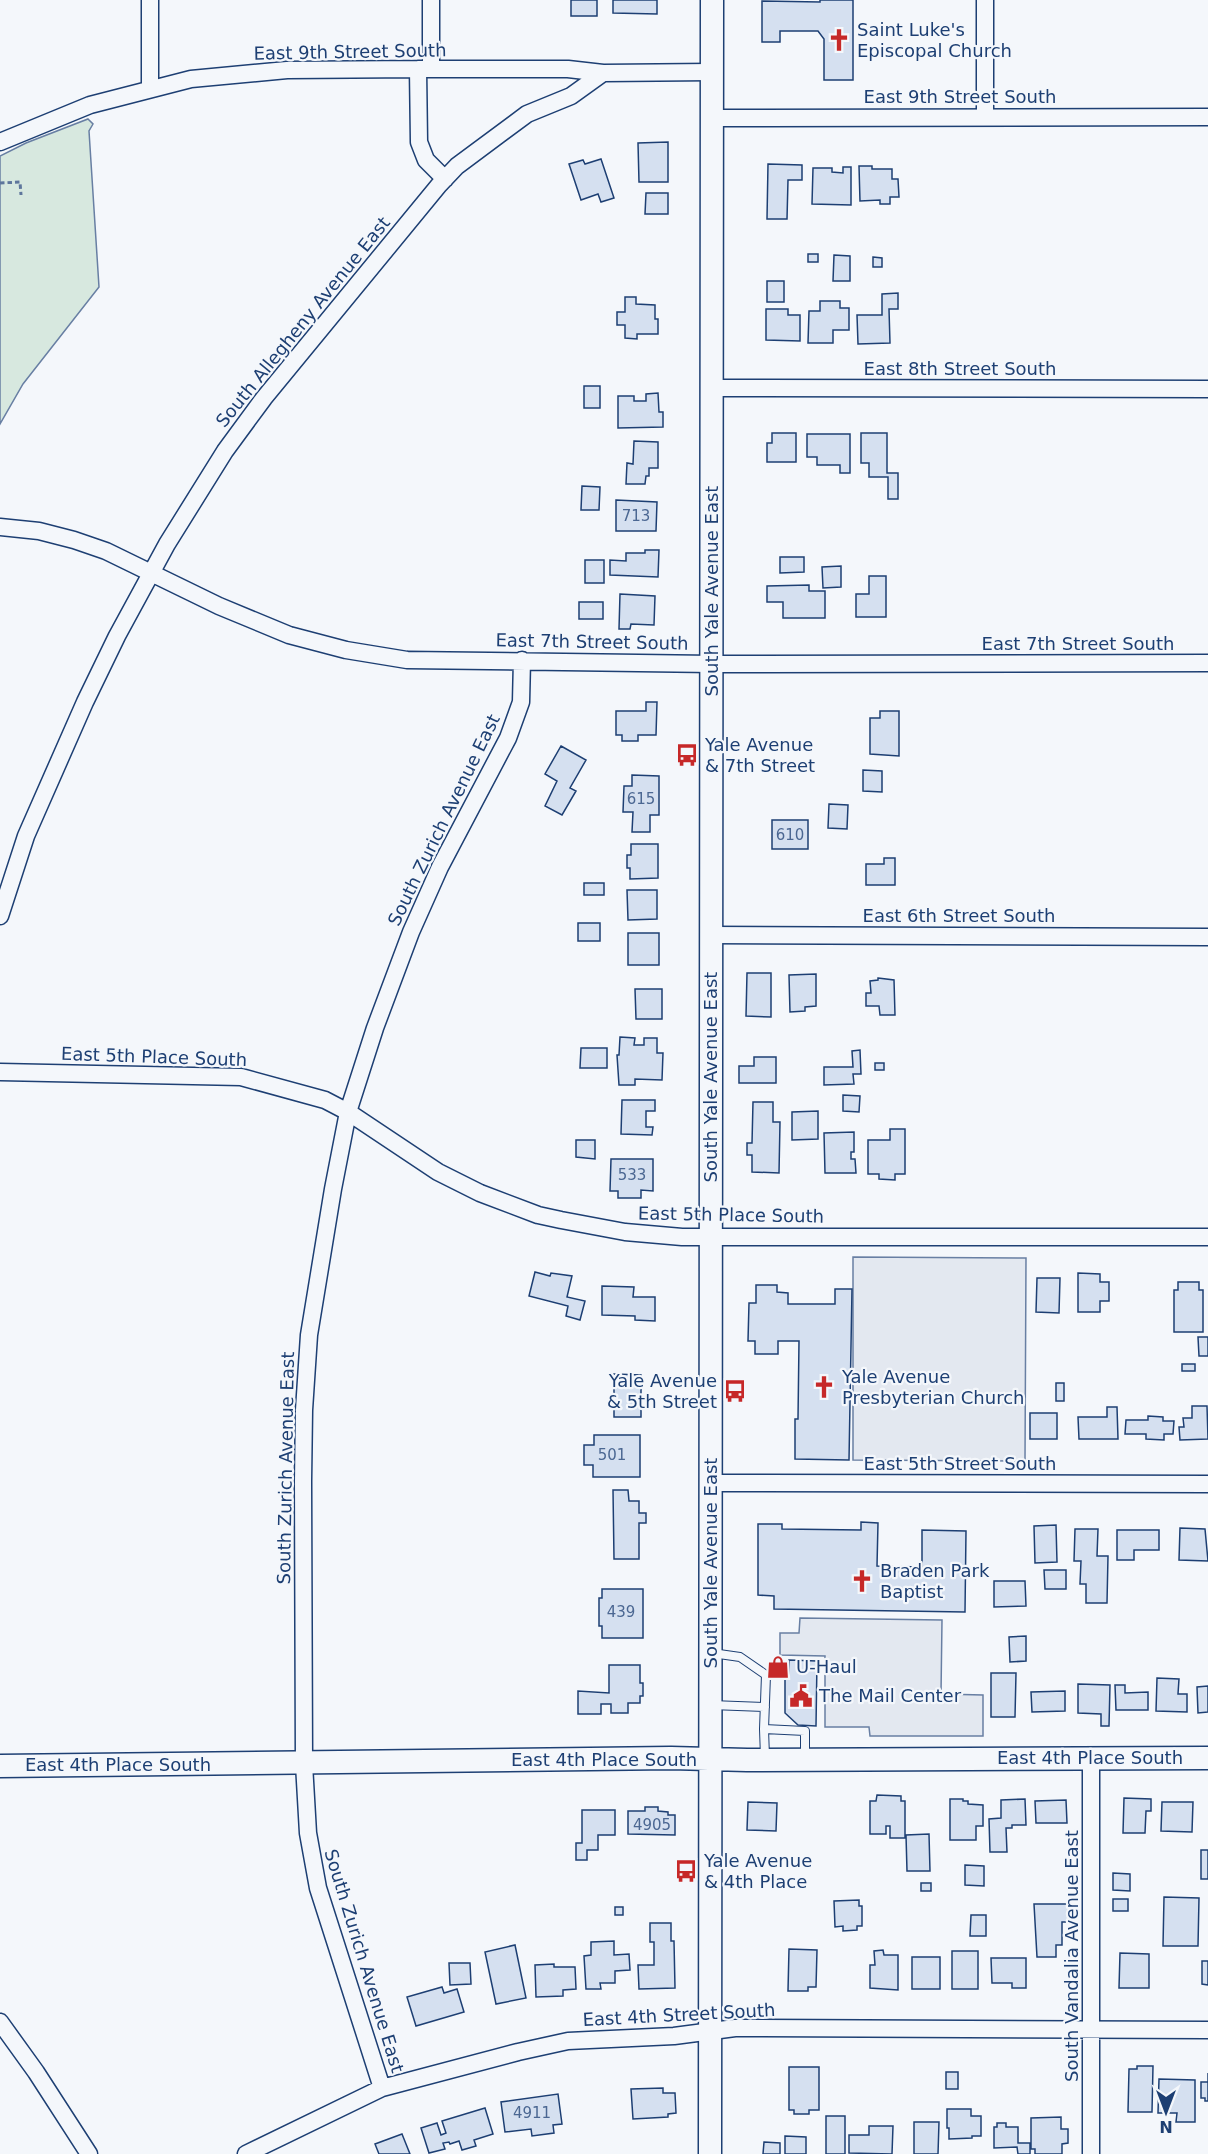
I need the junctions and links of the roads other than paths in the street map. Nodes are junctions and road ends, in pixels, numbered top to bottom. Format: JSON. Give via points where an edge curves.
{"nodes":[{"id":1,"x":150,"y":0,"type":"edge"},
{"id":2,"x":431,"y":0,"type":"edge"},
{"id":3,"x":712,"y":0,"type":"edge"},
{"id":4,"x":985,"y":0,"type":"edge"},
{"id":5,"x":424,"y":69,"type":"junction"},
{"id":6,"x":712,"y":72,"type":"junction"},
{"id":7,"x":603,"y":73,"type":"junction"},
{"id":8,"x":150,"y":89,"type":"junction"},
{"id":9,"x":985,"y":116,"type":"junction"},
{"id":10,"x":713,"y":117,"type":"junction"},
{"id":11,"x":1208,"y":117,"type":"edge"},
{"id":12,"x":0,"y":142,"type":"edge"},
{"id":13,"x":445,"y":179,"type":"junction"},
{"id":14,"x":712,"y":388,"type":"junction"},
{"id":15,"x":1208,"y":388,"type":"edge"},
{"id":16,"x":0,"y":527,"type":"edge"},
{"id":17,"x":151,"y":572,"type":"junction"},
{"id":18,"x":522,"y":660,"type":"junction"},
{"id":19,"x":713,"y":663,"type":"junction"},
{"id":20,"x":1208,"y":663,"type":"edge"},
{"id":21,"x":0,"y":916,"type":"edge"},
{"id":22,"x":711,"y":935,"type":"junction"},
{"id":23,"x":1208,"y":937,"type":"edge"},
{"id":24,"x":0,"y":1072,"type":"edge"},
{"id":25,"x":348,"y":1113,"type":"junction"},
{"id":26,"x":710,"y":1237,"type":"junction"},
{"id":27,"x":1208,"y":1237,"type":"edge"},
{"id":28,"x":711,"y":1483,"type":"junction"},
{"id":29,"x":1208,"y":1484,"type":"edge"},
{"id":30,"x":711,"y":1653,"type":"junction"},
{"id":31,"x":711,"y":1705,"type":"junction"},
{"id":32,"x":765,"y":1707,"type":"junction"},
{"id":33,"x":764,"y":1729,"type":"junction"},
{"id":34,"x":1091,"y":1758,"type":"junction"},
{"id":35,"x":1208,"y":1758,"type":"edge"},
{"id":36,"x":711,"y":1759,"type":"junction"},
{"id":37,"x":805,"y":1759,"type":"junction"},
{"id":38,"x":765,"y":1760,"type":"junction"},
{"id":39,"x":304,"y":1764,"type":"junction"},
{"id":40,"x":0,"y":1766,"type":"edge"},
{"id":41,"x":0,"y":2022,"type":"edge"},
{"id":42,"x":1092,"y":2028,"type":"junction"},
{"id":43,"x":1208,"y":2030,"type":"edge"},
{"id":44,"x":710,"y":2032,"type":"junction"},
{"id":45,"x":382,"y":2088,"type":"junction"},
{"id":46,"x":89,"y":2154,"type":"edge"},
{"id":47,"x":246,"y":2154,"type":"edge"},
{"id":48,"x":710,"y":2154,"type":"edge"},
{"id":49,"x":1091,"y":2154,"type":"edge"}],
"edges":[{"from":1,"to":8,"type":"street"},
{"from":2,"to":5,"type":"street"},
{"from":3,"to":6,"type":"main road","name":"South Yale Avenue East"},
{"from":4,"to":9,"type":"street"},
{"from":5,"to":7,"type":"street","name":"East 9th Street South","via":[[568,69]]},
{"from":5,"to":8,"type":"street","name":"East 9th Street South","via":[[287,70],[191,79]]},
{"from":5,"to":13,"type":"street","via":[[419,142],[426,160]]},
{"from":6,"to":7,"type":"street","name":"East 9th Street South"},
{"from":6,"to":10,"type":"main road","name":"South Yale Avenue East"},
{"from":7,"to":13,"type":"street","name":"South Allegheny Avenue East","via":[[571,96],[527,114]]},
{"from":8,"to":12,"type":"street","name":"East 9th Street South","via":[[90,105]]},
{"from":9,"to":10,"type":"street","name":"East 9th Street South"},
{"from":9,"to":11,"type":"street","name":"East 9th Street South"},
{"from":10,"to":14,"type":"main road","name":"South Yale Avenue East"},
{"from":13,"to":17,"type":"street","name":"South Allegheny Avenue East","via":[[264,398],[225,451]]},
{"from":14,"to":15,"type":"street","name":"East 8th Street South"},
{"from":14,"to":19,"type":"main road","name":"South Yale Avenue East"},
{"from":16,"to":17,"type":"street","name":"East 7th Street South","via":[[74,540]]},
{"from":17,"to":18,"type":"street","name":"East 7th Street South","via":[[219,606],[318,643],[407,660]]},
{"from":17,"to":21,"type":"street","name":"South Allegheny Avenue East","via":[[94,683],[26,836]]},
{"from":18,"to":19,"type":"street","name":"East 7th Street South"},
{"from":18,"to":25,"type":"street","name":"South Zurich Avenue East","via":[[521,702],[508,738],[440,867],[411,932]]},
{"from":19,"to":20,"type":"street","name":"East 7th Street South"},
{"from":19,"to":22,"type":"main road","name":"South Yale Avenue East"},
{"from":22,"to":23,"type":"street","name":"East 6th Street South"},
{"from":22,"to":26,"type":"main road","name":"South Yale Avenue East"},
{"from":24,"to":25,"type":"street","name":"East 5th Place South","via":[[241,1077],[325,1100]]},
{"from":25,"to":26,"type":"street","name":"East 5th Place South","via":[[438,1172],[538,1215],[625,1232]]},
{"from":25,"to":39,"type":"street","name":"South Zurich Avenue East","via":[[309,1335],[303,1481]]},
{"from":26,"to":27,"type":"street","name":"East 5th Place South"},
{"from":26,"to":28,"type":"main road","name":"South Yale Avenue East"},
{"from":28,"to":29,"type":"street","name":"East 5th Street South"},
{"from":28,"to":30,"type":"main road","name":"South Yale Avenue East"},
{"from":30,"to":31,"type":"main road","name":"South Yale Avenue East"},
{"from":30,"to":32,"type":"lane","via":[[740,1657],[766,1675]]},
{"from":31,"to":32,"type":"lane"},
{"from":31,"to":36,"type":"main road","name":"South Yale Avenue East"},
{"from":32,"to":33,"type":"lane"},
{"from":33,"to":37,"type":"lane","via":[[805,1731]]},
{"from":33,"to":38,"type":"lane"},
{"from":34,"to":35,"type":"main road","name":"East 4th Place South"},
{"from":34,"to":37,"type":"main road","name":"East 4th Place South"},
{"from":34,"to":42,"type":"street","name":"South Vandalia Avenue East"},
{"from":36,"to":38,"type":"main road","name":"East 4th Place South"},
{"from":36,"to":39,"type":"main road","name":"East 4th Place South"},
{"from":36,"to":44,"type":"main road","name":"South Yale Avenue East"},
{"from":37,"to":38,"type":"main road","name":"East 4th Place South"},
{"from":39,"to":40,"type":"main road","name":"East 4th Place South"},
{"from":39,"to":45,"type":"street","name":"South Zurich Avenue East","via":[[308,1833],[318,1887]]},
{"from":41,"to":46,"type":"street"},
{"from":42,"to":43,"type":"street","name":"East 4th Street South"},
{"from":42,"to":44,"type":"street","name":"East 4th Street South","via":[[735,2028]]},
{"from":42,"to":49,"type":"street","name":"South Vandalia Avenue East"},
{"from":44,"to":45,"type":"street","name":"East 4th Street South","via":[[568,2041]]},
{"from":44,"to":48,"type":"main road","name":"South Yale Avenue East"},
{"from":45,"to":47,"type":"street","name":"East 4th Street South"}]}
